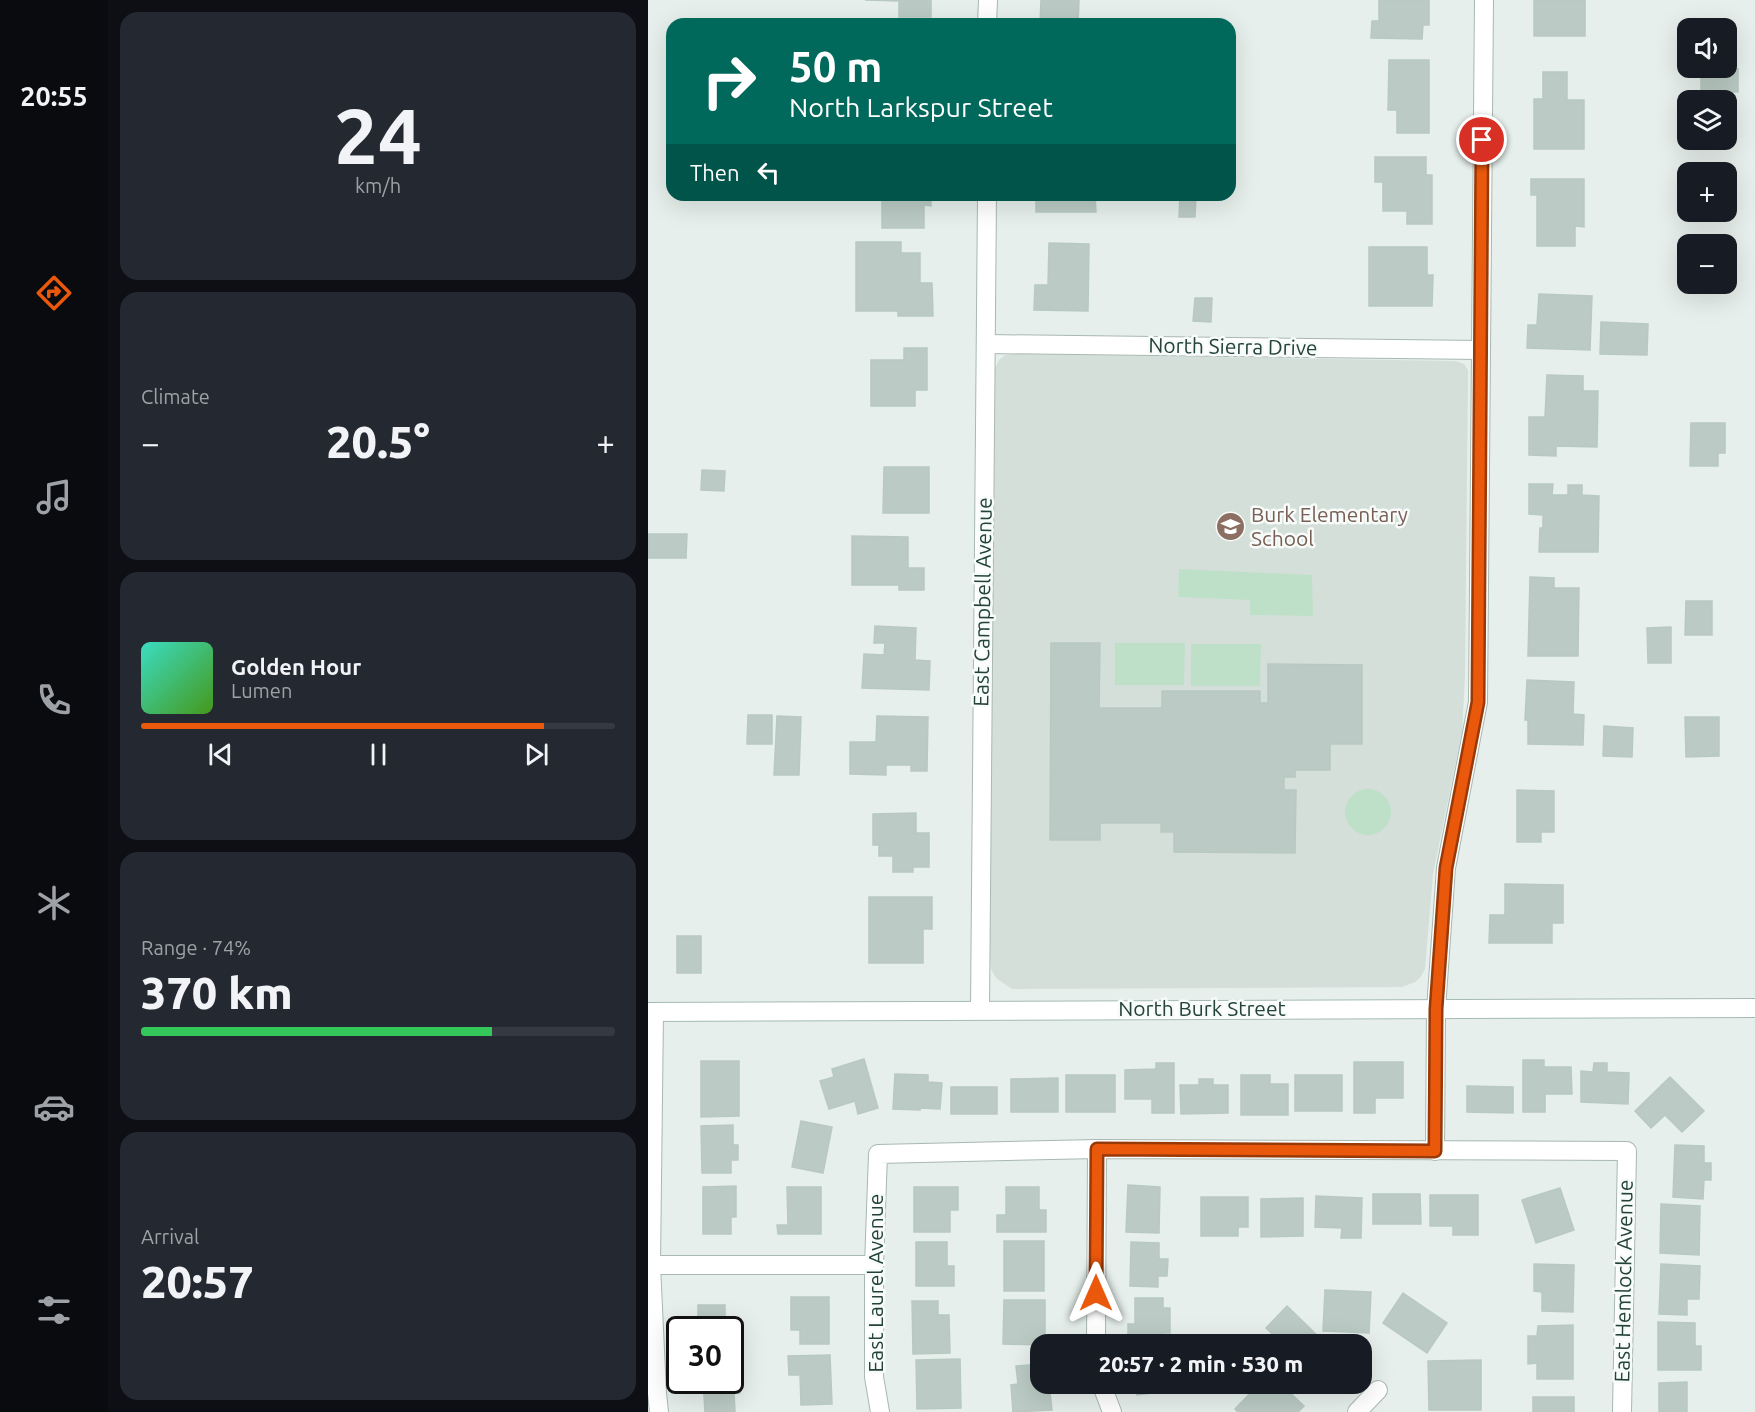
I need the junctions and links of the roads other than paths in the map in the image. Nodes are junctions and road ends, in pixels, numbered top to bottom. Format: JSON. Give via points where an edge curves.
{"nodes":[{"id":1,"x":988,"y":0,"type":"edge"},
{"id":2,"x":1484,"y":0,"type":"edge"},
{"id":3,"x":987,"y":18,"type":"edge"},
{"id":4,"x":987,"y":201,"type":"edge"},
{"id":5,"x":986,"y":344,"type":"junction"},
{"id":6,"x":1481,"y":350,"type":"junction"},
{"id":7,"x":1755,"y":1008,"type":"edge"},
{"id":8,"x":1436,"y":1009,"type":"junction"},
{"id":9,"x":980,"y":1010,"type":"junction"},
{"id":10,"x":651,"y":1012,"type":"edge"},
{"id":11,"x":1097,"y":1149,"type":"junction"},
{"id":12,"x":1435,"y":1151,"type":"junction"},
{"id":13,"x":651,"y":1264,"type":"junction"},
{"id":14,"x":874,"y":1265,"type":"junction"},
{"id":15,"x":1096,"y":1334,"type":"edge"},
{"id":16,"x":1378,"y":1390,"type":"dead end"},
{"id":17,"x":1105,"y":1394,"type":"edge"},
{"id":18,"x":659,"y":1412,"type":"edge"},
{"id":19,"x":880,"y":1412,"type":"edge"},
{"id":20,"x":1112,"y":1412,"type":"edge"},
{"id":21,"x":1357,"y":1412,"type":"edge"},
{"id":22,"x":1622,"y":1412,"type":"edge"}],
"edges":[{"from":1,"to":3,"type":"street"},
{"from":2,"to":6,"type":"street"},
{"from":4,"to":5,"type":"street","name":"East Campbell Avenue"},
{"from":5,"to":6,"type":"street","name":"North Sierra Drive"},
{"from":5,"to":9,"type":"street","name":"East Campbell Avenue"},
{"from":6,"to":8,"type":"street","via":[[1478,702],[1446,868]]},
{"from":7,"to":8,"type":"street","name":"North Burk Street"},
{"from":8,"to":9,"type":"street","name":"North Burk Street"},
{"from":8,"to":12,"type":"street"},
{"from":9,"to":10,"type":"street","name":"North Burk Street"},
{"from":10,"to":13,"type":"street"},
{"from":11,"to":12,"type":"street"},
{"from":11,"to":14,"type":"street","name":"East Laurel Avenue","via":[[878,1154]]},
{"from":11,"to":15,"type":"street"},
{"from":12,"to":22,"type":"street","name":"East Hemlock Avenue","via":[[1627,1151]]},
{"from":13,"to":14,"type":"street"},
{"from":13,"to":18,"type":"street"},
{"from":14,"to":19,"type":"street","name":"East Laurel Avenue","via":[[874,1377]]},
{"from":16,"to":21,"type":"street"},
{"from":17,"to":20,"type":"street"}]}
